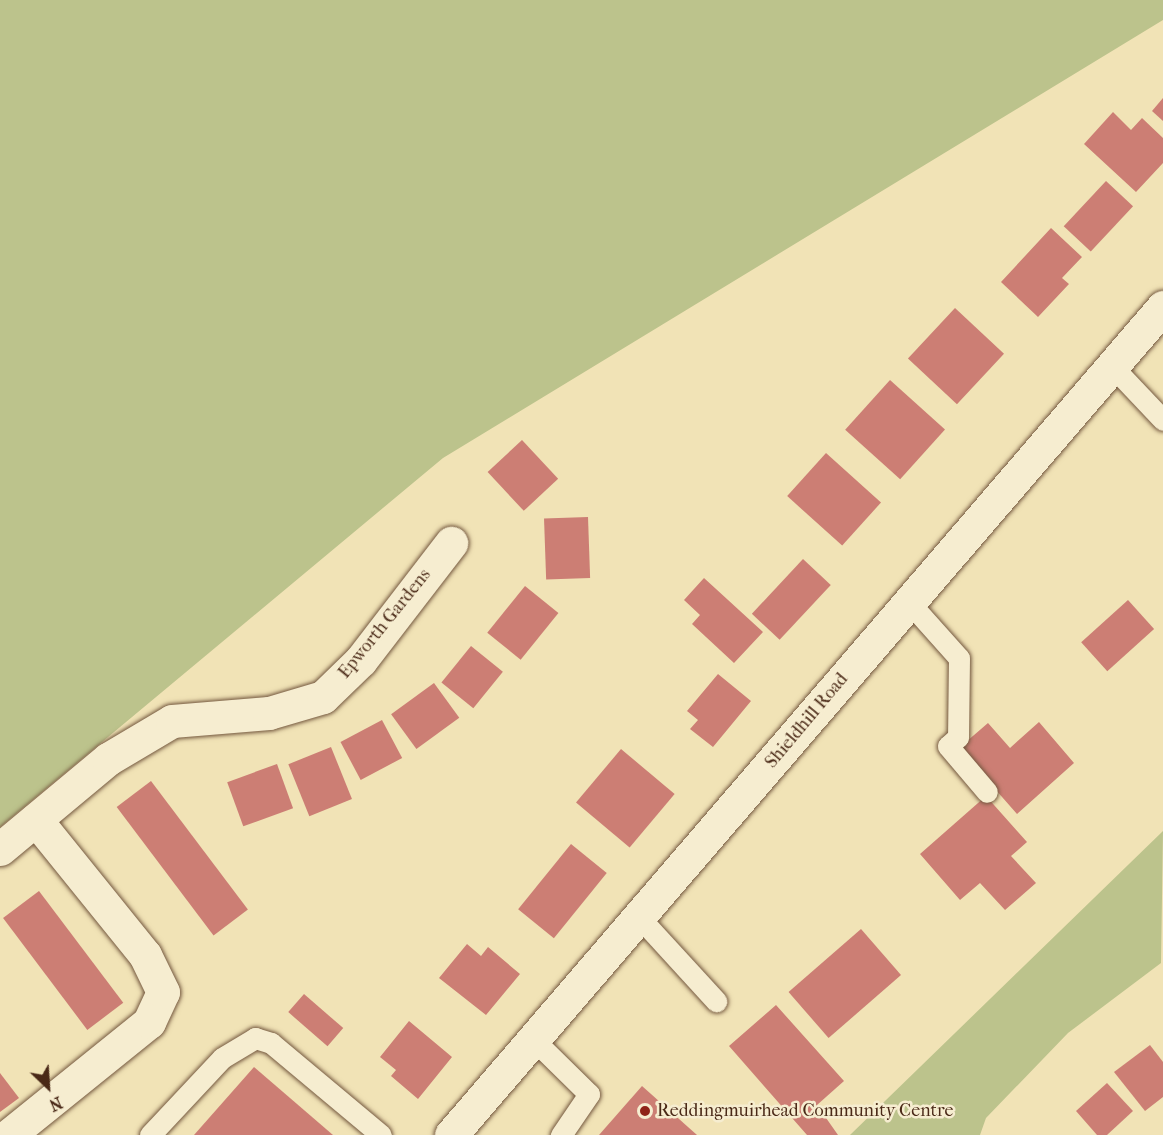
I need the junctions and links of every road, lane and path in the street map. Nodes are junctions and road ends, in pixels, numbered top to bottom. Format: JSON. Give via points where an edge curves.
{"nodes":[{"id":1,"x":1163,"y":307,"type":"edge"},
{"id":2,"x":1112,"y":366,"type":"junction"},
{"id":3,"x":1163,"y":420,"type":"edge"},
{"id":4,"x":451,"y":543,"type":"dead end"},
{"id":5,"x":908,"y":601,"type":"junction"},
{"id":6,"x":987,"y":792,"type":"dead end"},
{"id":7,"x":36,"y":820,"type":"junction"},
{"id":8,"x":0,"y":849,"type":"edge"},
{"id":9,"x":640,"y":918,"type":"junction"},
{"id":10,"x":716,"y":1001,"type":"dead end"},
{"id":11,"x":534,"y":1040,"type":"junction"},
{"id":12,"x":9,"y":1135,"type":"edge"},
{"id":13,"x":150,"y":1135,"type":"edge"},
{"id":14,"x":381,"y":1135,"type":"edge"},
{"id":15,"x":451,"y":1135,"type":"edge"},
{"id":16,"x":561,"y":1135,"type":"edge"}],
"edges":[{"from":1,"to":2,"type":"main road","name":"Shieldhill Road"},
{"from":2,"to":3,"type":"lane"},
{"from":2,"to":5,"type":"main road","name":"Shieldhill Road"},
{"from":4,"to":7,"type":"main road","name":"Epworth Gardens","via":[[361,660],[323,697],[269,713],[172,721],[108,759]]},
{"from":5,"to":6,"type":"lane","via":[[959,658],[958,737],[948,746]]},
{"from":5,"to":9,"type":"main road","name":"Shieldhill Road"},
{"from":7,"to":8,"type":"main road","name":"Epworth Gardens"},
{"from":7,"to":12,"type":"main road","via":[[145,955],[163,992],[148,1022]]},
{"from":9,"to":10,"type":"lane"},
{"from":9,"to":11,"type":"main road","name":"Shieldhill Road"},
{"from":11,"to":15,"type":"main road","name":"Shieldhill Road"},
{"from":11,"to":16,"type":"lane","via":[[589,1094]]},
{"from":13,"to":14,"type":"lane","via":[[222,1058],[255,1038],[271,1043]]}]}
